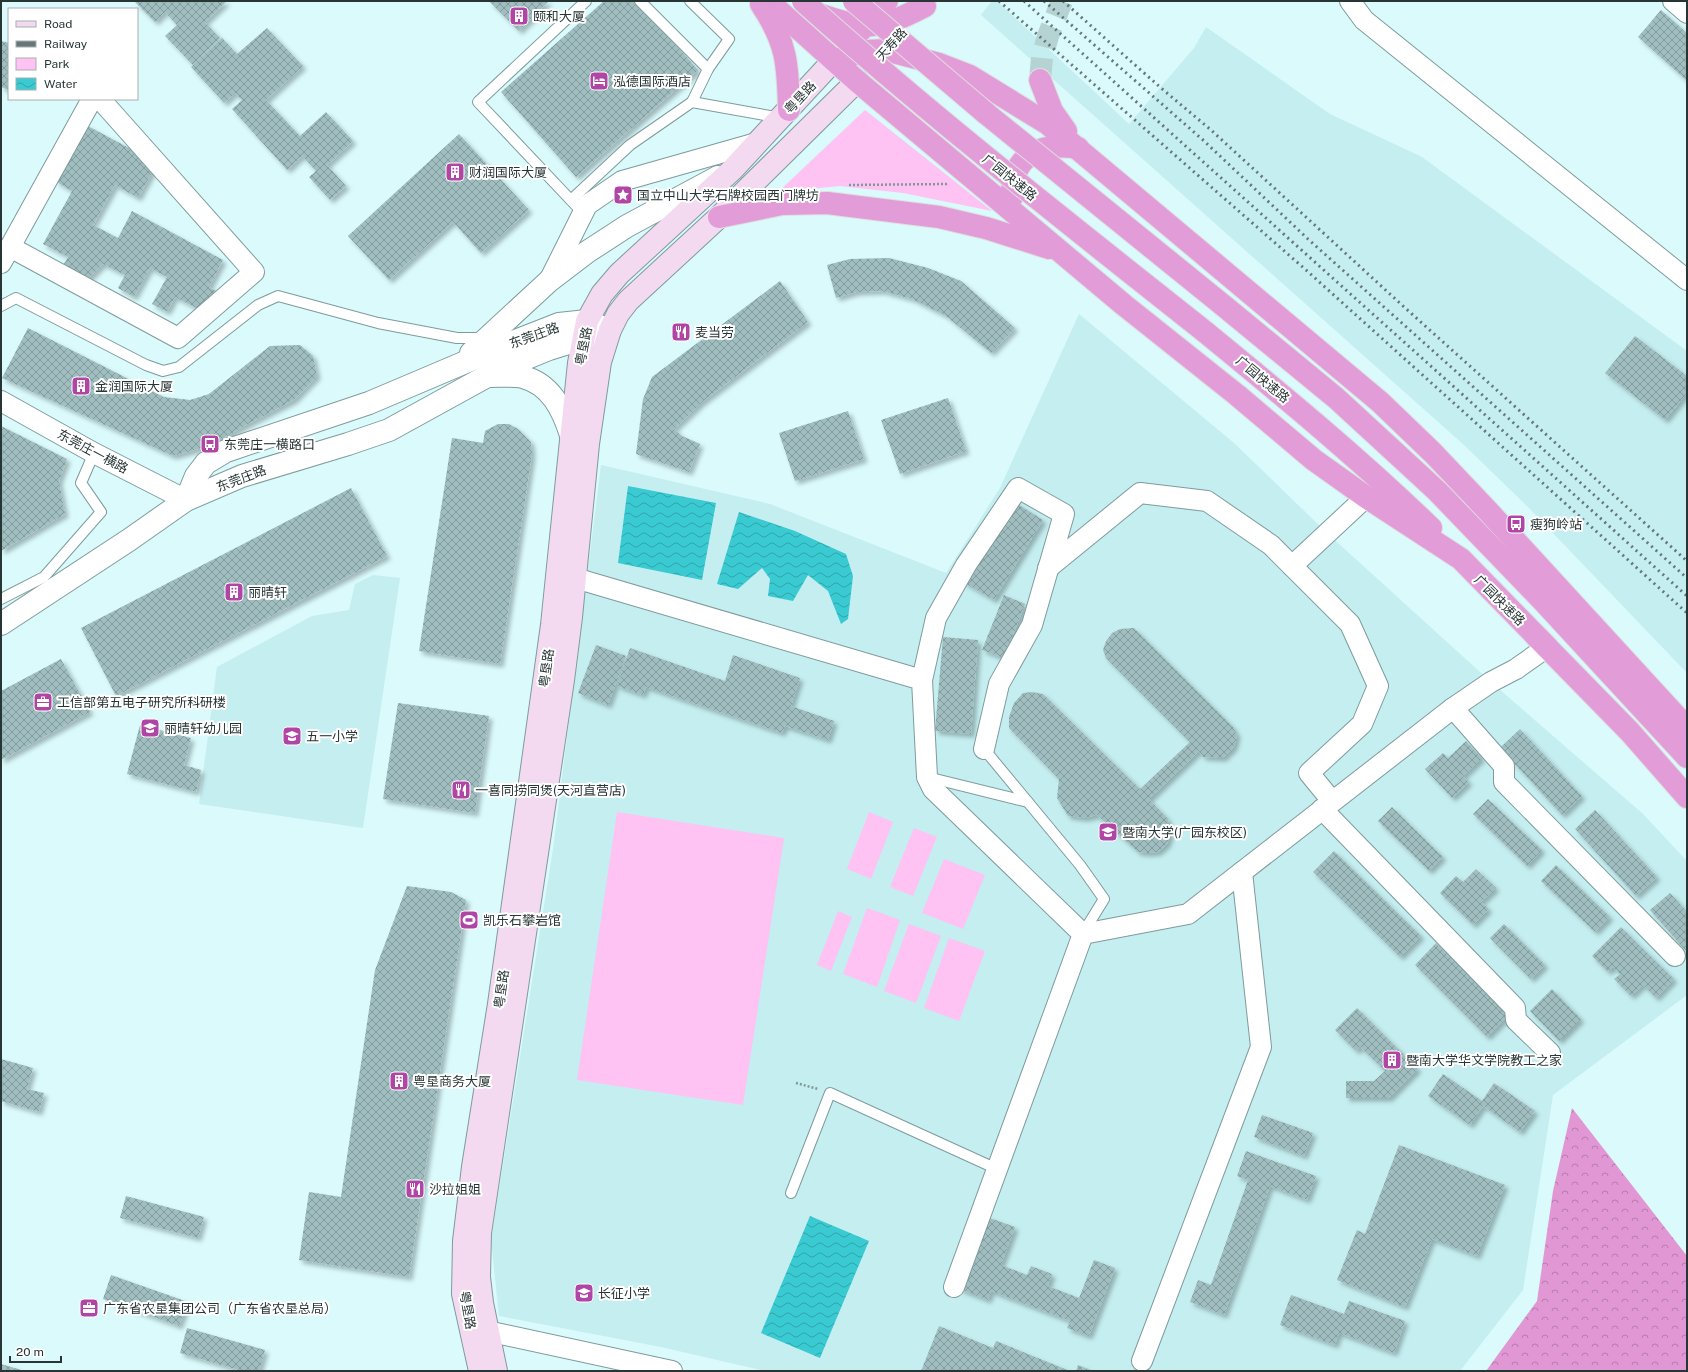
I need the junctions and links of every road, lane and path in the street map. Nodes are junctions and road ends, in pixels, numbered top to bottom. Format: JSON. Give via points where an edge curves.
{"nodes":[{"id":1,"x":586,"y":1,"type":"edge"},
{"id":2,"x":640,"y":1,"type":"edge"},
{"id":3,"x":690,"y":1,"type":"edge"},
{"id":4,"x":759,"y":1,"type":"edge"},
{"id":5,"x":768,"y":1,"type":"edge"},
{"id":6,"x":786,"y":1,"type":"edge"},
{"id":7,"x":803,"y":1,"type":"edge"},
{"id":8,"x":854,"y":1,"type":"edge"},
{"id":9,"x":1350,"y":1,"type":"edge"},
{"id":10,"x":1673,"y":1,"type":"edge"},
{"id":11,"x":892,"y":8,"type":"edge"},
{"id":12,"x":1687,"y":13,"type":"edge"},
{"id":13,"x":865,"y":26,"type":"junction"},
{"id":14,"x":886,"y":50,"type":"junction"},
{"id":15,"x":834,"y":60,"type":"junction"},
{"id":16,"x":708,"y":68,"type":"junction"},
{"id":17,"x":1040,"y":80,"type":"tunnel mouth"},
{"id":18,"x":857,"y":81,"type":"junction"},
{"id":19,"x":91,"y":100,"type":"edge"},
{"id":20,"x":101,"y":100,"type":"edge"},
{"id":21,"x":692,"y":102,"type":"junction"},
{"id":22,"x":785,"y":114,"type":"junction"},
{"id":23,"x":921,"y":135,"type":"junction"},
{"id":24,"x":756,"y":143,"type":"junction"},
{"id":25,"x":1078,"y":148,"type":"junction"},
{"id":26,"x":732,"y":170,"type":"junction"},
{"id":27,"x":979,"y":183,"type":"junction"},
{"id":28,"x":845,"y":185,"type":"dead end"},
{"id":29,"x":577,"y":206,"type":"junction"},
{"id":30,"x":1014,"y":212,"type":"junction"},
{"id":31,"x":719,"y":217,"type":"junction"},
{"id":32,"x":1063,"y":253,"type":"junction"},
{"id":33,"x":6,"y":255,"type":"edge"},
{"id":34,"x":1687,"y":280,"type":"edge"},
{"id":35,"x":549,"y":281,"type":"junction"},
{"id":36,"x":1,"y":306,"type":"edge"},
{"id":37,"x":585,"y":330,"type":"junction"},
{"id":38,"x":610,"y":330,"type":"junction"},
{"id":39,"x":488,"y":338,"type":"junction"},
{"id":40,"x":457,"y":365,"type":"junction"},
{"id":41,"x":486,"y":375,"type":"junction"},
{"id":42,"x":1,"y":401,"type":"edge"},
{"id":43,"x":571,"y":435,"type":"junction"},
{"id":44,"x":94,"y":453,"type":"junction"},
{"id":45,"x":1366,"y":497,"type":"junction"},
{"id":46,"x":186,"y":500,"type":"junction"},
{"id":47,"x":1461,"y":559,"type":"junction"},
{"id":48,"x":1292,"y":566,"type":"junction"},
{"id":49,"x":1048,"y":568,"type":"junction"},
{"id":50,"x":575,"y":578,"type":"junction"},
{"id":51,"x":1,"y":599,"type":"edge"},
{"id":52,"x":1544,"y":602,"type":"junction"},
{"id":53,"x":1,"y":624,"type":"edge"},
{"id":54,"x":1547,"y":647,"type":"junction"},
{"id":55,"x":922,"y":680,"type":"junction"},
{"id":56,"x":1453,"y":708,"type":"junction"},
{"id":57,"x":1687,"y":728,"type":"edge"},
{"id":58,"x":1687,"y":735,"type":"edge"},
{"id":59,"x":984,"y":749,"type":"joint"},
{"id":60,"x":1687,"y":757,"type":"edge"},
{"id":61,"x":927,"y":776,"type":"junction"},
{"id":62,"x":1687,"y":797,"type":"edge"},
{"id":63,"x":1028,"y":802,"type":"junction"},
{"id":64,"x":1327,"y":805,"type":"junction"},
{"id":65,"x":1242,"y":872,"type":"junction"},
{"id":66,"x":1083,"y":934,"type":"junction"},
{"id":67,"x":1675,"y":956,"type":"dead end"},
{"id":68,"x":1550,"y":1053,"type":"dead end"},
{"id":69,"x":796,"y":1083,"type":"dead end"},
{"id":70,"x":830,"y":1093,"type":"junction"},
{"id":71,"x":998,"y":1168,"type":"junction"},
{"id":72,"x":791,"y":1193,"type":"dead end"},
{"id":73,"x":954,"y":1287,"type":"dead end"},
{"id":74,"x":487,"y":1331,"type":"junction"},
{"id":75,"x":1142,"y":1361,"type":"dead end"},
{"id":76,"x":480,"y":1371,"type":"edge"},
{"id":77,"x":496,"y":1371,"type":"edge"},
{"id":78,"x":672,"y":1371,"type":"edge"}],
"edges":[{"from":1,"to":29,"type":"lane","via":[[478,102]]},
{"from":2,"to":16,"type":"lane"},
{"from":3,"to":16,"type":"lane","via":[[729,39]]},
{"from":4,"to":22,"type":"highway","via":[[781,40],[788,72]]},
{"from":5,"to":15,"type":"highway"},
{"from":6,"to":13,"type":"highway","via":[[832,19]]},
{"from":7,"to":47,"type":"highway","name":"广园快速路","bridge":true,"via":[[919,103],[1204,330],[1334,438],[1391,489]]},
{"from":8,"to":52,"type":"highway","bridge":true,"via":[[994,120],[1336,398],[1463,517]]},
{"from":9,"to":34,"type":"street","via":[[1364,20]]},
{"from":10,"to":12,"type":"street"},
{"from":11,"to":13,"type":"highway","via":[[877,26]]},
{"from":11,"to":14,"type":"highway"},
{"from":11,"to":14,"type":"highway","name":"天寿路","via":[[902,18],[925,6]]},
{"from":13,"to":15,"type":"highway"},
{"from":14,"to":15,"type":"highway","via":[[867,51]]},
{"from":14,"to":18,"type":"highway","name":"天寿路"},
{"from":14,"to":23,"type":"highway","via":[[889,70],[897,92]]},
{"from":14,"to":25,"type":"highway","via":[[940,64],[970,76],[1048,124]]},
{"from":15,"to":18,"type":"highway"},
{"from":15,"to":22,"type":"main road","name":"粤垦路"},
{"from":16,"to":21,"type":"lane"},
{"from":17,"to":25,"type":"highway","via":[[1052,111]]},
{"from":18,"to":23,"type":"highway"},
{"from":18,"to":31,"type":"main road","name":"粤垦路"},
{"from":19,"to":33,"type":"street"},
{"from":20,"to":33,"type":"street","via":[[254,272],[178,338]]},
{"from":21,"to":22,"type":"lane"},
{"from":21,"to":29,"type":"lane","via":[[630,145]]},
{"from":22,"to":24,"type":"main road","name":"粤垦路"},
{"from":23,"to":27,"type":"highway"},
{"from":24,"to":26,"type":"main road","name":"粤垦路"},
{"from":24,"to":29,"type":"street","via":[[622,180],[587,205]]},
{"from":25,"to":30,"type":"highway","via":[[1044,148],[1028,156],[1015,173],[1011,187]]},
{"from":25,"to":57,"type":"highway","via":[[1380,402],[1488,511]]},
{"from":26,"to":35,"type":"street","via":[[627,226],[586,252]]},
{"from":26,"to":37,"type":"main road","name":"粤垦路","via":[[619,274],[602,294]]},
{"from":27,"to":28,"type":"path"},
{"from":27,"to":30,"type":"highway"},
{"from":29,"to":35,"type":"street"},
{"from":30,"to":32,"type":"highway"},
{"from":31,"to":32,"type":"highway","via":[[782,204],[827,203],[939,217],[998,231]]},
{"from":31,"to":38,"type":"main road","name":"粤垦路","via":[[628,301]]},
{"from":32,"to":45,"type":"highway","via":[[1314,460]]},
{"from":35,"to":39,"type":"street"},
{"from":36,"to":39,"type":"lane","via":[[16,298],[163,371],[179,367],[258,304],[278,296],[378,323],[457,338]]},
{"from":37,"to":38,"type":"street","name":"东莞庄路"},
{"from":37,"to":40,"type":"street","name":"东莞庄路","via":[[559,324]]},
{"from":37,"to":41,"type":"street","name":"东莞庄路","via":[[549,349]]},
{"from":37,"to":43,"type":"main road","name":"粤垦路"},
{"from":38,"to":50,"type":"main road","name":"粤垦路","via":[[600,362],[588,444]]},
{"from":39,"to":40,"type":"street"},
{"from":40,"to":46,"type":"street","name":"东莞庄路","via":[[369,403],[226,451],[206,463],[196,476]]},
{"from":41,"to":43,"type":"street","via":[[523,378],[545,388],[557,401]]},
{"from":41,"to":46,"type":"street","name":"东莞庄路","via":[[389,430],[242,476]]},
{"from":42,"to":44,"type":"street","name":"东莞庄一横路"},
{"from":43,"to":76,"type":"main road","name":"粤垦路","via":[[552,625],[464,1241],[463,1294]]},
{"from":44,"to":46,"type":"street","name":"东莞庄一横路"},
{"from":44,"to":51,"type":"lane","via":[[81,483],[101,512],[44,577]]},
{"from":45,"to":47,"type":"highway"},
{"from":45,"to":48,"type":"street"},
{"from":46,"to":53,"type":"street","name":"东莞庄路"},
{"from":47,"to":54,"type":"highway"},
{"from":48,"to":49,"type":"street","via":[[1271,545],[1207,501],[1140,493]]},
{"from":48,"to":64,"type":"street","via":[[1350,624],[1378,686],[1362,724],[1309,773]]},
{"from":49,"to":55,"type":"street","via":[[1064,514],[1018,488],[966,565],[936,618]]},
{"from":49,"to":59,"type":"street","via":[[1032,624],[999,684]]},
{"from":50,"to":55,"type":"street"},
{"from":50,"to":74,"type":"main road","name":"粤垦路","via":[[552,763],[480,1234],[479,1277]]},
{"from":52,"to":58,"type":"highway"},
{"from":52,"to":60,"type":"highway"},
{"from":54,"to":56,"type":"street"},
{"from":54,"to":62,"type":"highway","via":[[1630,732]]},
{"from":55,"to":61,"type":"street"},
{"from":56,"to":64,"type":"street"},
{"from":56,"to":67,"type":"street","via":[[1504,766],[1504,782]]},
{"from":59,"to":63,"type":"lane"},
{"from":61,"to":63,"type":"lane"},
{"from":61,"to":66,"type":"street","via":[[933,788]]},
{"from":63,"to":66,"type":"lane","via":[[1080,864],[1104,899]]},
{"from":64,"to":65,"type":"street"},
{"from":64,"to":68,"type":"street","via":[[1515,1008],[1516,1020]]},
{"from":65,"to":66,"type":"street","via":[[1188,914]]},
{"from":65,"to":75,"type":"street","via":[[1261,1047]]},
{"from":66,"to":71,"type":"street"},
{"from":69,"to":70,"type":"path"},
{"from":70,"to":71,"type":"lane"},
{"from":70,"to":72,"type":"lane"},
{"from":71,"to":73,"type":"street"},
{"from":74,"to":77,"type":"main road","name":"粤垦路"},
{"from":74,"to":78,"type":"street"}]}
